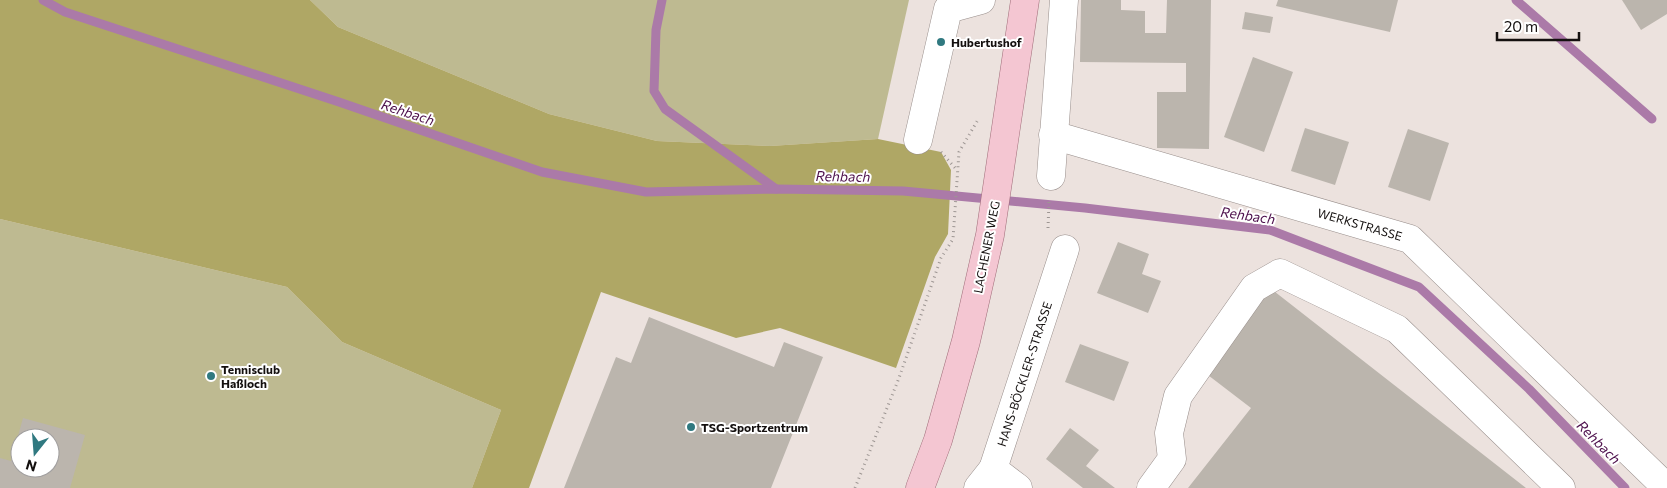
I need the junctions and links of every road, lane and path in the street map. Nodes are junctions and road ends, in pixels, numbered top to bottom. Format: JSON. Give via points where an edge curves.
{"nodes":[{"id":1,"x":982,"y":0,"type":"edge"},
{"id":2,"x":1026,"y":0,"type":"edge"},
{"id":3,"x":1064,"y":0,"type":"edge"},
{"id":4,"x":1053,"y":135,"type":"junction"},
{"id":5,"x":918,"y":140,"type":"dead end"},
{"id":6,"x":958,"y":170,"type":"dead end"},
{"id":7,"x":1051,"y":176,"type":"joint"},
{"id":8,"x":1056,"y":242,"type":"joint"},
{"id":9,"x":985,"y":478,"type":"edge"},
{"id":10,"x":855,"y":488,"type":"edge"},
{"id":11,"x":920,"y":488,"type":"edge"},
{"id":12,"x":1018,"y":488,"type":"edge"},
{"id":13,"x":1151,"y":488,"type":"edge"},
{"id":14,"x":1561,"y":488,"type":"edge"},
{"id":15,"x":1667,"y":488,"type":"edge"}],
"edges":[{"from":1,"to":5,"type":"street","via":[[948,9]]},
{"from":2,"to":11,"type":"main road","name":"LACHENER WEG","via":[[990,235],[966,341],[938,440]]},
{"from":3,"to":4,"type":"street"},
{"from":4,"to":7,"type":"street"},
{"from":4,"to":15,"type":"street","name":"WERKSTRASSE","via":[[1410,238]]},
{"from":6,"to":10,"type":"path","via":[[953,239],[941,258],[899,378]]},
{"from":7,"to":8,"type":"path"},
{"from":8,"to":9,"type":"street","name":"HANS-BÖCKLER-STRASSE"},
{"from":9,"to":12,"type":"street","name":"HANS-BÖCKLER-STRASSE"},
{"from":13,"to":14,"type":"street","via":[[1172,459],[1169,433],[1178,396],[1254,288],[1280,273],[1397,329]]}]}
